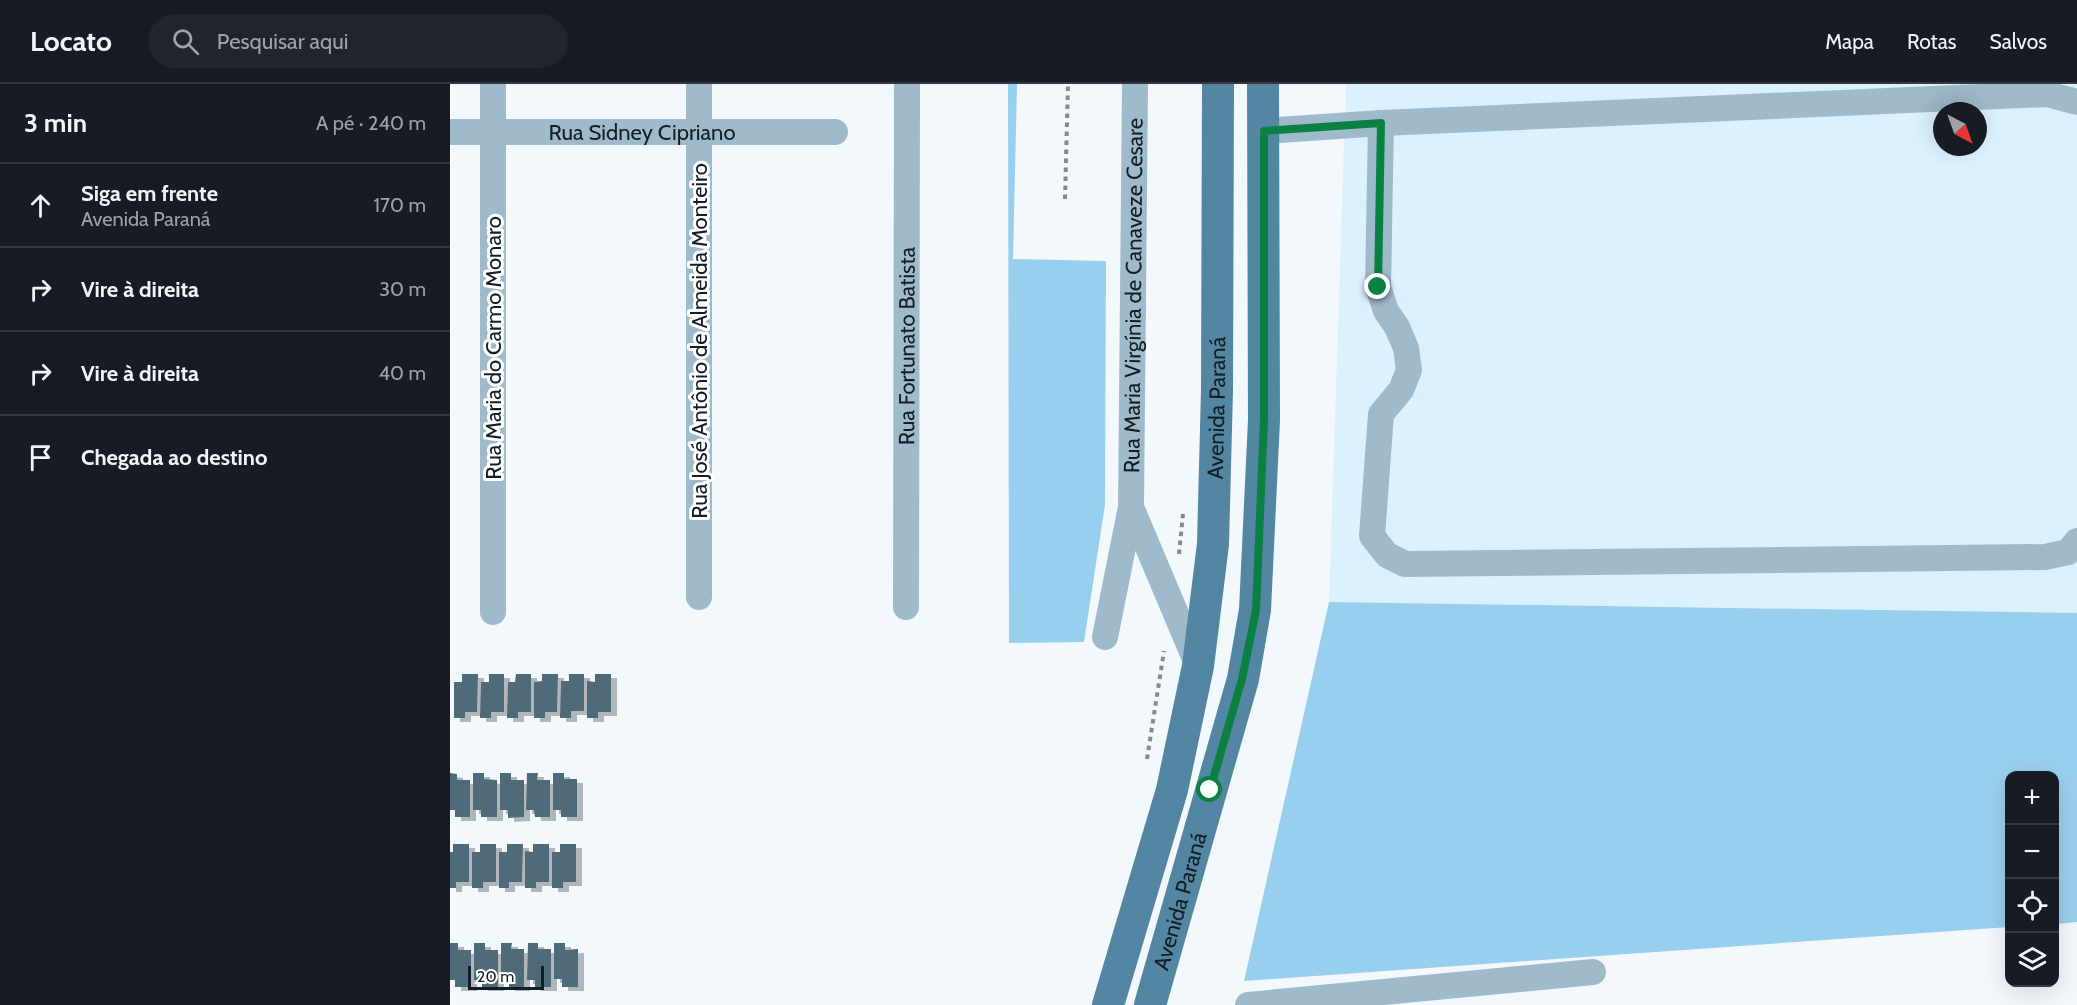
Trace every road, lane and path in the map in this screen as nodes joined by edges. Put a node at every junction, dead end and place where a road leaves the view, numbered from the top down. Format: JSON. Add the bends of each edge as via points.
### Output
{"nodes":[{"id":1,"x":493,"y":84,"type":"edge"},
{"id":2,"x":699,"y":84,"type":"edge"},
{"id":3,"x":907,"y":84,"type":"edge"},
{"id":4,"x":1068,"y":84,"type":"edge"},
{"id":5,"x":1135,"y":84,"type":"edge"},
{"id":6,"x":1218,"y":84,"type":"edge"},
{"id":7,"x":1263,"y":84,"type":"edge"},
{"id":8,"x":2077,"y":102,"type":"edge"},
{"id":9,"x":1381,"y":123,"type":"junction"},
{"id":10,"x":1264,"y":131,"type":"junction"},
{"id":11,"x":450,"y":132,"type":"edge"},
{"id":12,"x":493,"y":132,"type":"junction"},
{"id":13,"x":699,"y":132,"type":"junction"},
{"id":14,"x":835,"y":132,"type":"dead end"},
{"id":15,"x":1065,"y":199,"type":"dead end"},
{"id":16,"x":1131,"y":507,"type":"junction"},
{"id":17,"x":2077,"y":541,"type":"edge"},
{"id":18,"x":699,"y":597,"type":"dead end"},
{"id":19,"x":906,"y":607,"type":"dead end"},
{"id":20,"x":493,"y":612,"type":"dead end"},
{"id":21,"x":1105,"y":638,"type":"dead end"},
{"id":22,"x":1198,"y":666,"type":"junction"},
{"id":23,"x":1593,"y":972,"type":"dead end"},
{"id":24,"x":1108,"y":1005,"type":"edge"},
{"id":25,"x":1150,"y":1005,"type":"edge"},
{"id":26,"x":1248,"y":1005,"type":"edge"}],
"edges":[{"from":1,"to":12,"type":"street","name":"Rua Maria do Carmo Monaro"},
{"from":2,"to":13,"type":"street","name":"Rua José Antônio de Almeida Monteiro"},
{"from":3,"to":19,"type":"street","name":"Rua Fortunato Batista"},
{"from":4,"to":15,"type":"path"},
{"from":5,"to":16,"type":"street","name":"Rua Maria Virgínia de Canaveze Cesare"},
{"from":6,"to":22,"type":"main road","name":"Avenida Paraná","via":[[1213,544]]},
{"from":7,"to":10,"type":"main road","name":"Avenida Paraná"},
{"from":8,"to":9,"type":"street","via":[[2047,94]]},
{"from":9,"to":10,"type":"street"},
{"from":9,"to":17,"type":"street","via":[[1378,287],[1406,348],[1408,370],[1401,390],[1381,414],[1372,536],[1387,555],[1405,564],[2045,557],[2068,552]]},
{"from":10,"to":25,"type":"main road","name":"Avenida Paraná","via":[[1264,420],[1256,610],[1242,679]]},
{"from":11,"to":12,"type":"street","name":"Rua Sidney Cipriano"},
{"from":12,"to":13,"type":"street","name":"Rua Sidney Cipriano"},
{"from":12,"to":20,"type":"street","name":"Rua Maria do Carmo Monaro"},
{"from":13,"to":14,"type":"street","name":"Rua Sidney Cipriano"},
{"from":13,"to":18,"type":"street","name":"Rua José Antônio de Almeida Monteiro"},
{"from":16,"to":21,"type":"street","name":"Rua Maria Virgínia de Canaveze Cesare"},
{"from":16,"to":22,"type":"street","name":"Rua Maria Virgínia de Canaveze Cesare"},
{"from":22,"to":24,"type":"main road","name":"Avenida Paraná","via":[[1172,790]]},
{"from":23,"to":26,"type":"street"}]}
